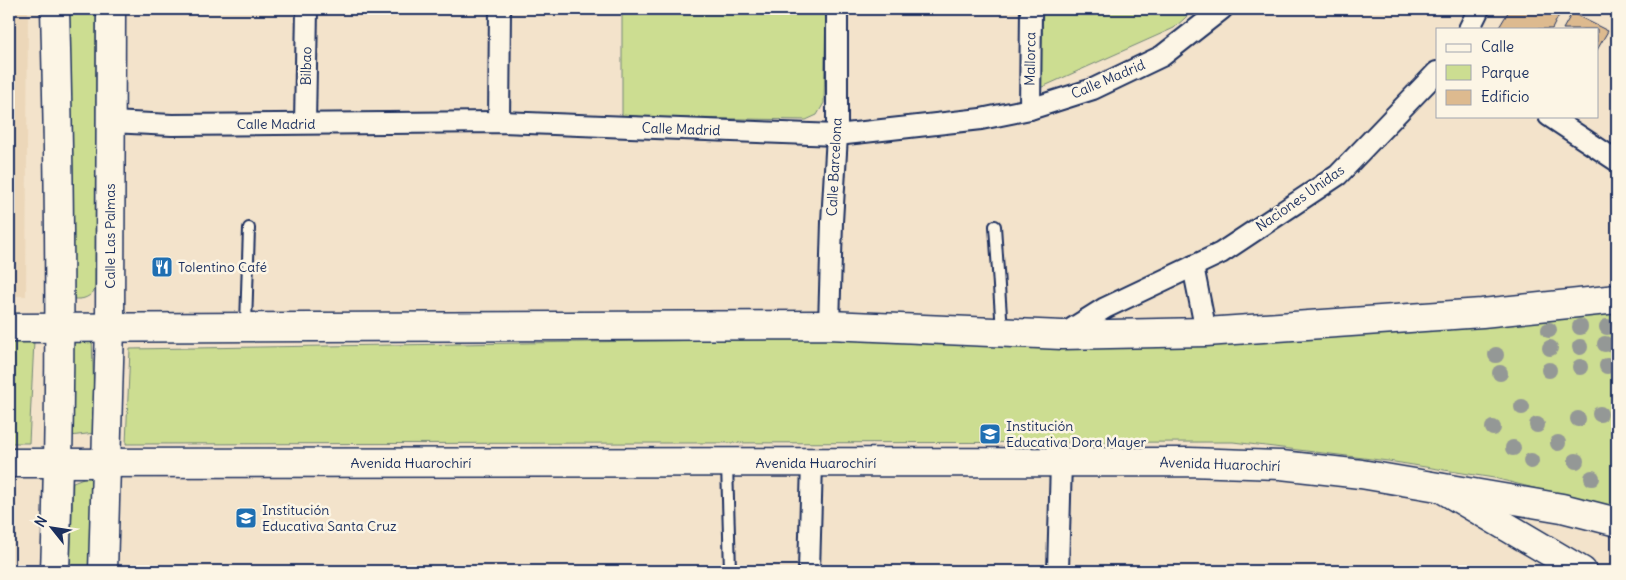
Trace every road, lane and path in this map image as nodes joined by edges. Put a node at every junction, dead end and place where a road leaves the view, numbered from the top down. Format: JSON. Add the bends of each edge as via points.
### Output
{"nodes":[{"id":1,"x":55,"y":9,"type":"edge"},
{"id":2,"x":111,"y":9,"type":"edge"},
{"id":3,"x":307,"y":9,"type":"edge"},
{"id":4,"x":500,"y":9,"type":"edge"},
{"id":5,"x":837,"y":9,"type":"edge"},
{"id":6,"x":1031,"y":9,"type":"edge"},
{"id":7,"x":1222,"y":9,"type":"edge"},
{"id":8,"x":1479,"y":9,"type":"edge"},
{"id":9,"x":1469,"y":28,"type":"edge"},
{"id":10,"x":1436,"y":73,"type":"edge"},
{"id":11,"x":1030,"y":109,"type":"junction"},
{"id":12,"x":1552,"y":118,"type":"edge"},
{"id":13,"x":111,"y":122,"type":"junction"},
{"id":14,"x":499,"y":122,"type":"junction"},
{"id":15,"x":305,"y":124,"type":"junction"},
{"id":16,"x":837,"y":135,"type":"junction"},
{"id":17,"x":1617,"y":161,"type":"edge"},
{"id":18,"x":995,"y":226,"type":"dead end"},
{"id":19,"x":249,"y":228,"type":"dead end"},
{"id":20,"x":1193,"y":266,"type":"junction"},
{"id":21,"x":1617,"y":300,"type":"edge"},
{"id":22,"x":829,"y":325,"type":"junction"},
{"id":23,"x":246,"y":326,"type":"junction"},
{"id":24,"x":60,"y":327,"type":"junction"},
{"id":25,"x":110,"y":327,"type":"junction"},
{"id":26,"x":9,"y":328,"type":"edge"},
{"id":27,"x":1002,"y":332,"type":"junction"},
{"id":28,"x":1206,"y":332,"type":"junction"},
{"id":29,"x":1062,"y":334,"type":"junction"},
{"id":30,"x":1061,"y":462,"type":"junction"},
{"id":31,"x":9,"y":463,"type":"edge"},
{"id":32,"x":727,"y":463,"type":"junction"},
{"id":33,"x":812,"y":463,"type":"junction"},
{"id":34,"x":59,"y":464,"type":"junction"},
{"id":35,"x":105,"y":464,"type":"junction"},
{"id":36,"x":1441,"y":488,"type":"junction"},
{"id":37,"x":1617,"y":522,"type":"edge"},
{"id":38,"x":55,"y":571,"type":"edge"},
{"id":39,"x":103,"y":571,"type":"edge"},
{"id":40,"x":730,"y":571,"type":"edge"},
{"id":41,"x":809,"y":571,"type":"edge"},
{"id":42,"x":1058,"y":571,"type":"edge"},
{"id":43,"x":1582,"y":571,"type":"edge"}],
"edges":[{"from":1,"to":24,"type":"main road"},
{"from":2,"to":13,"type":"main road","name":"Calle Las Palmas"},
{"from":3,"to":15,"type":"street","name":"Bilbao"},
{"from":4,"to":14,"type":"street"},
{"from":5,"to":16,"type":"street","name":"Calle Barcelona"},
{"from":6,"to":11,"type":"street","name":"Mallorca"},
{"from":7,"to":11,"type":"street","name":"Calle Madrid","via":[[1162,56],[1093,89]]},
{"from":8,"to":9,"type":"street"},
{"from":10,"to":20,"type":"street","name":"Naciones Unidas","via":[[1338,175],[1221,253]]},
{"from":11,"to":16,"type":"street","name":"Calle Madrid","via":[[981,120]]},
{"from":12,"to":17,"type":"street"},
{"from":13,"to":15,"type":"street","name":"Calle Madrid"},
{"from":13,"to":25,"type":"main road","name":"Calle Las Palmas"},
{"from":14,"to":15,"type":"street","name":"Calle Madrid"},
{"from":14,"to":16,"type":"street","name":"Calle Madrid"},
{"from":16,"to":22,"type":"street","name":"Calle Barcelona"},
{"from":18,"to":27,"type":"lane"},
{"from":19,"to":23,"type":"lane"},
{"from":20,"to":28,"type":"street"},
{"from":20,"to":29,"type":"street","name":"Naciones Unidas","via":[[1105,308]]},
{"from":21,"to":28,"type":"main road"},
{"from":22,"to":23,"type":"main road"},
{"from":22,"to":27,"type":"main road"},
{"from":23,"to":25,"type":"main road"},
{"from":24,"to":25,"type":"main road"},
{"from":24,"to":26,"type":"main road"},
{"from":24,"to":34,"type":"main road"},
{"from":25,"to":35,"type":"main road","name":"Calle Las Palmas"},
{"from":27,"to":29,"type":"main road"},
{"from":28,"to":29,"type":"main road"},
{"from":30,"to":33,"type":"main road","name":"Avenida Huarochirí"},
{"from":30,"to":36,"type":"main road","name":"Avenida Huarochirí","via":[[1281,465]]},
{"from":30,"to":42,"type":"street"},
{"from":31,"to":34,"type":"main road","name":"Avenida Huarochirí"},
{"from":32,"to":33,"type":"main road","name":"Avenida Huarochirí"},
{"from":32,"to":35,"type":"main road","name":"Avenida Huarochirí"},
{"from":32,"to":40,"type":"lane"},
{"from":33,"to":41,"type":"street"},
{"from":34,"to":35,"type":"main road","name":"Avenida Huarochirí"},
{"from":34,"to":38,"type":"main road"},
{"from":35,"to":39,"type":"main road","name":"Calle Las Palmas"},
{"from":36,"to":37,"type":"main road","name":"Avenida Huarochirí","via":[[1562,508]]},
{"from":36,"to":43,"type":"main road"}]}
